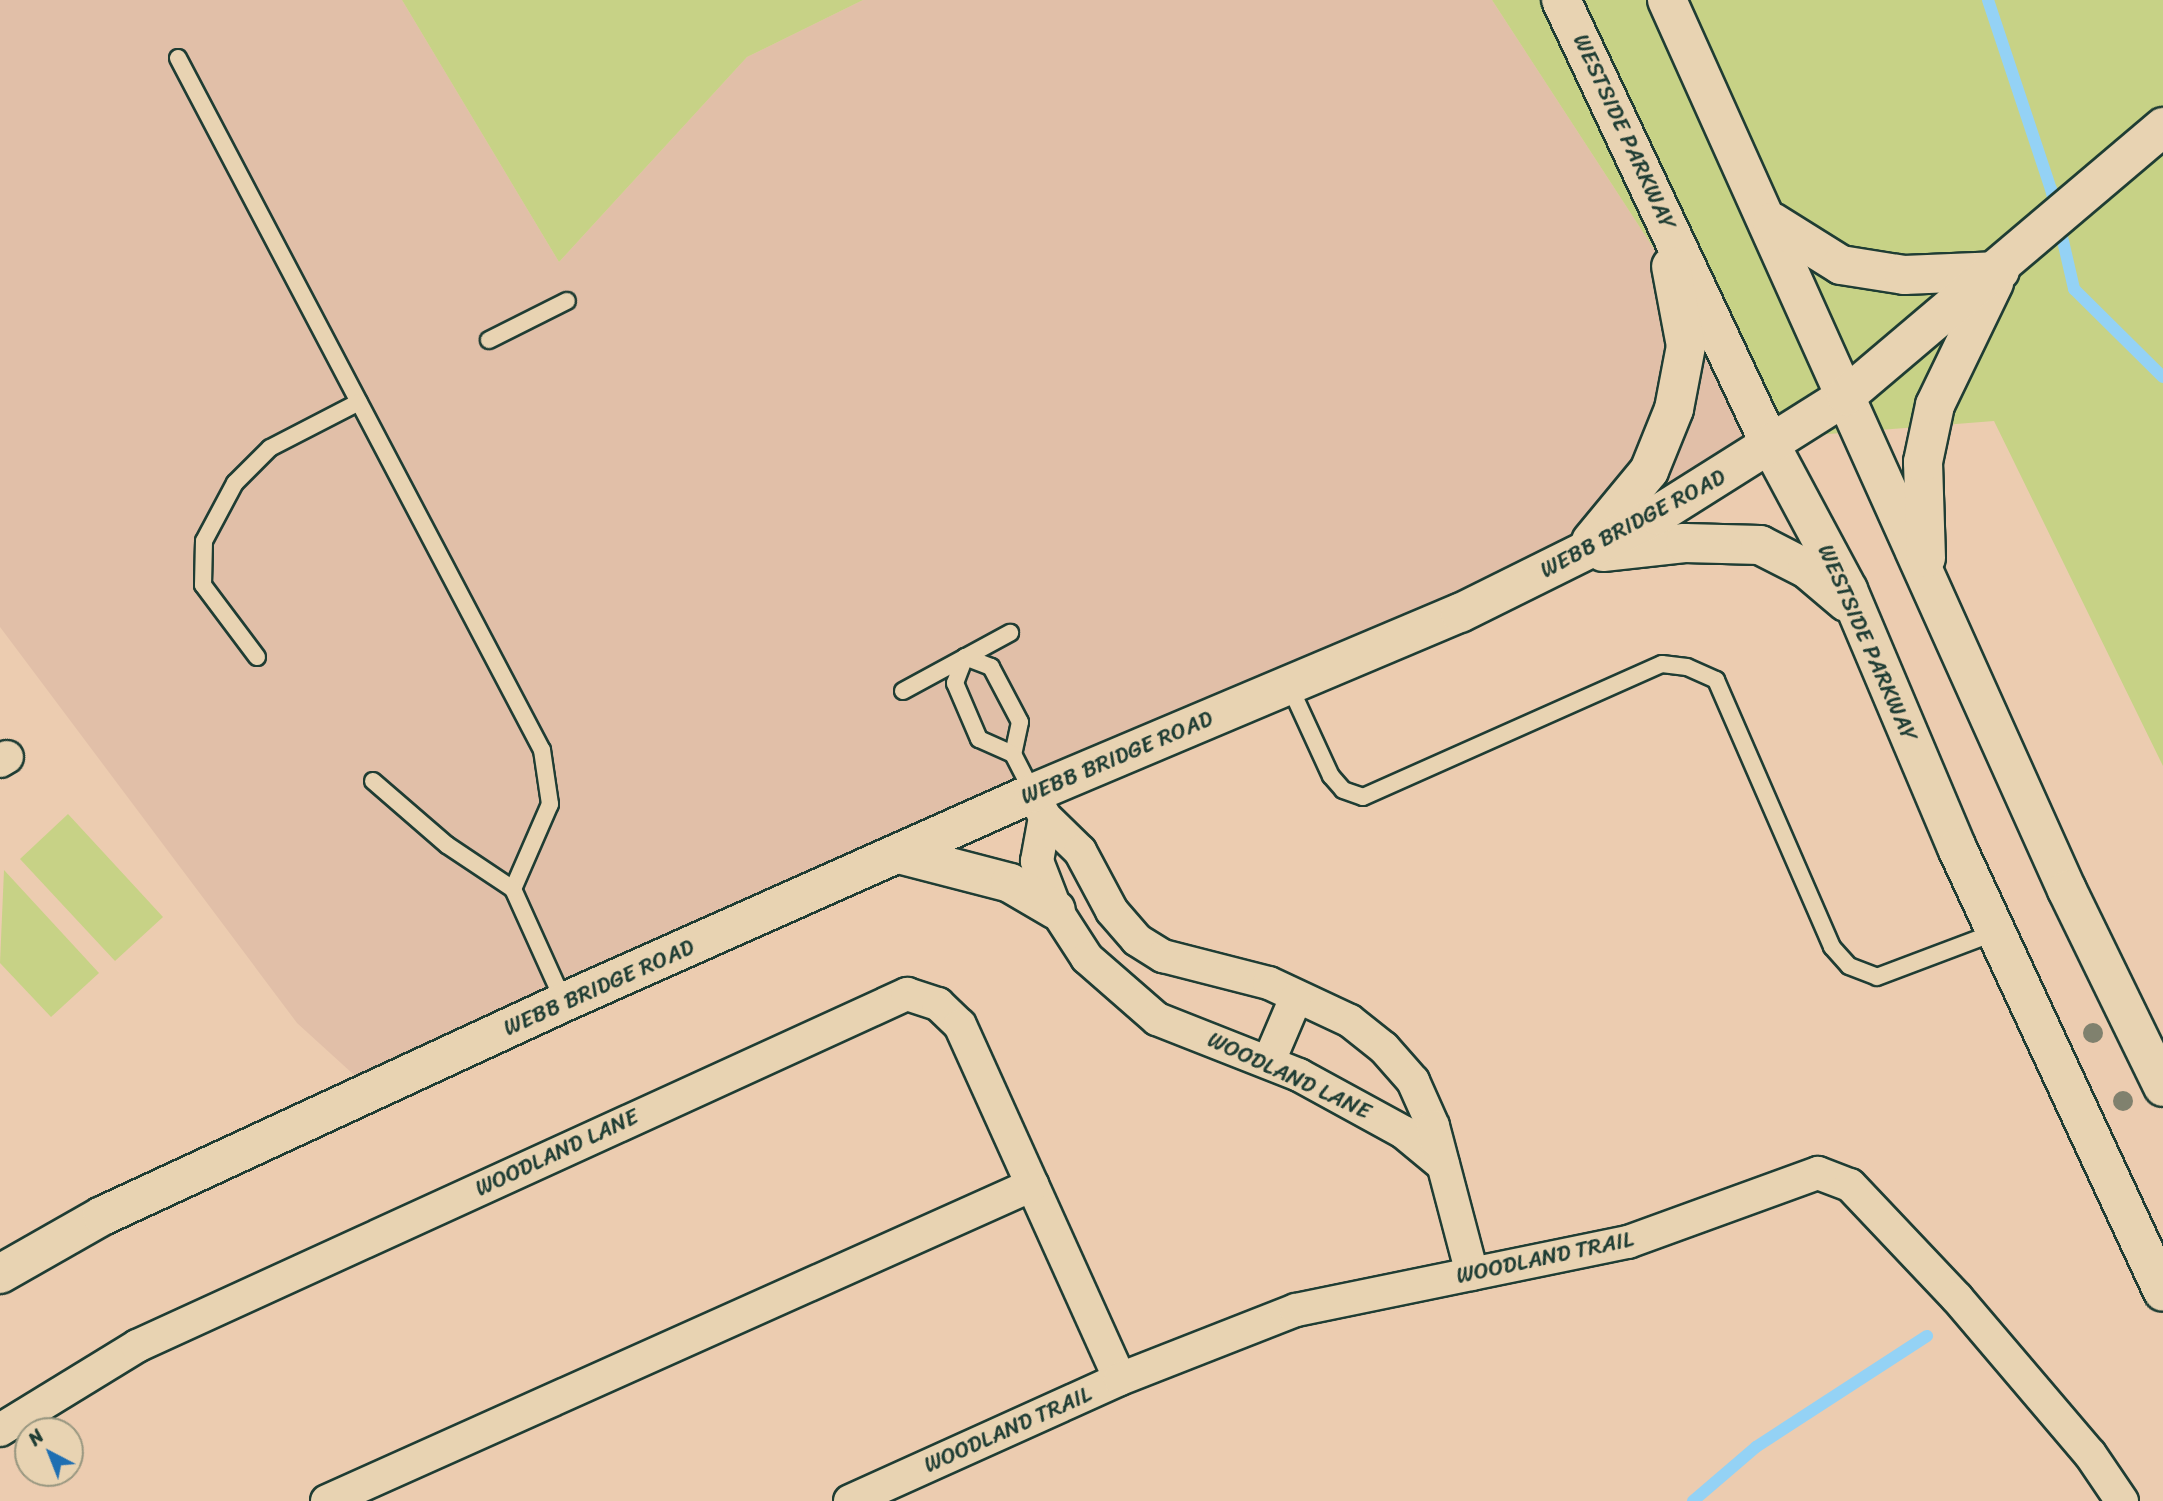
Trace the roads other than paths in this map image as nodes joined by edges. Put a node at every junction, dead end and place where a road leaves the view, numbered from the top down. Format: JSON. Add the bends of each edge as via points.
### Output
{"nodes":[{"id":1,"x":1561,"y":0,"type":"edge"},
{"id":2,"x":1667,"y":0,"type":"edge"},
{"id":3,"x":178,"y":58,"type":"dead end"},
{"id":4,"x":2163,"y":127,"type":"edge"},
{"id":5,"x":1660,"y":209,"type":"junction"},
{"id":6,"x":1772,"y":222,"type":"junction"},
{"id":7,"x":2000,"y":271,"type":"junction"},
{"id":8,"x":567,"y":301,"type":"dead end"},
{"id":9,"x":489,"y":340,"type":"dead end"},
{"id":10,"x":1846,"y":396,"type":"junction"},
{"id":11,"x":359,"y":402,"type":"junction"},
{"id":12,"x":1772,"y":448,"type":"junction"},
{"id":13,"x":1580,"y":555,"type":"junction"},
{"id":14,"x":1927,"y":578,"type":"junction"},
{"id":15,"x":1856,"y":610,"type":"junction"},
{"id":16,"x":1010,"y":633,"type":"dead end"},
{"id":17,"x":257,"y":657,"type":"dead end"},
{"id":18,"x":965,"y":657,"type":"junction"},
{"id":19,"x":1290,"y":687,"type":"junction"},
{"id":20,"x":903,"y":691,"type":"dead end"},
{"id":21,"x":1013,"y":754,"type":"junction"},
{"id":22,"x":373,"y":781,"type":"dead end"},
{"id":23,"x":1039,"y":805,"type":"junction"},
{"id":24,"x":899,"y":854,"type":"junction"},
{"id":25,"x":513,"y":889,"type":"junction"},
{"id":26,"x":1056,"y":910,"type":"junction"},
{"id":27,"x":1996,"y":932,"type":"junction"},
{"id":28,"x":1295,"y":1000,"type":"junction"},
{"id":29,"x":564,"y":1002,"type":"junction"},
{"id":30,"x":1269,"y":1061,"type":"junction"},
{"id":31,"x":2163,"y":1087,"type":"edge"},
{"id":32,"x":1443,"y":1165,"type":"junction"},
{"id":33,"x":1032,"y":1185,"type":"junction"},
{"id":34,"x":0,"y":1274,"type":"edge"},
{"id":35,"x":1472,"y":1275,"type":"junction"},
{"id":36,"x":2163,"y":1292,"type":"edge"},
{"id":37,"x":1119,"y":1379,"type":"junction"},
{"id":38,"x":0,"y":1430,"type":"edge"},
{"id":39,"x":327,"y":1501,"type":"edge"},
{"id":40,"x":850,"y":1501,"type":"edge"},
{"id":41,"x":2122,"y":1501,"type":"edge"}],
"edges":[{"from":1,"to":5,"type":"main road","name":"WESTSIDE PARKWAY"},
{"from":2,"to":6,"type":"main road"},
{"from":3,"to":11,"type":"lane"},
{"from":4,"to":7,"type":"main road","name":"WEBB BRIDGE ROAD"},
{"from":5,"to":12,"type":"main road","name":"WESTSIDE PARKWAY"},
{"from":5,"to":13,"type":"main road","via":[[1686,346],[1674,409],[1649,471]]},
{"from":6,"to":7,"type":"main road","via":[[1841,265],[1904,275]]},
{"from":6,"to":10,"type":"main road"},
{"from":7,"to":10,"type":"main road","name":"WEBB BRIDGE ROAD"},
{"from":7,"to":14,"type":"main road","via":[[1935,405],[1923,462]]},
{"from":8,"to":9,"type":"lane"},
{"from":10,"to":12,"type":"main road","name":"WEBB BRIDGE ROAD"},
{"from":10,"to":14,"type":"main road"},
{"from":11,"to":17,"type":"lane","via":[[270,448],[235,483],[204,541],[203,585]]},
{"from":11,"to":25,"type":"lane","via":[[542,750],[550,804]]},
{"from":12,"to":13,"type":"main road","name":"WEBB BRIDGE ROAD"},
{"from":12,"to":15,"type":"main road","name":"WESTSIDE PARKWAY"},
{"from":13,"to":15,"type":"main road","via":[[1685,543],[1760,545],[1807,569]]},
{"from":13,"to":19,"type":"main road","name":"WEBB BRIDGE ROAD"},
{"from":14,"to":31,"type":"main road"},
{"from":15,"to":27,"type":"main road","name":"WESTSIDE PARKWAY"},
{"from":16,"to":18,"type":"lane"},
{"from":18,"to":20,"type":"lane"},
{"from":18,"to":21,"type":"lane","via":[[990,667],[1020,722]]},
{"from":18,"to":21,"type":"lane","via":[[955,684],[979,739]]},
{"from":19,"to":23,"type":"main road","name":"WEBB BRIDGE ROAD"},
{"from":19,"to":27,"type":"lane","via":[[1331,776],[1343,790],[1363,797],[1662,664],[1687,667],[1716,680],[1832,947],[1849,966],[1877,977]]},
{"from":21,"to":23,"type":"lane"},
{"from":22,"to":25,"type":"lane","via":[[447,845]]},
{"from":23,"to":24,"type":"main road","name":"WEBB BRIDGE ROAD"},
{"from":23,"to":26,"type":"street","name":"WOODLAND LANE","via":[[1037,861]]},
{"from":23,"to":28,"type":"street","via":[[1080,851],[1112,911],[1137,940],[1163,956],[1269,983]]},
{"from":24,"to":26,"type":"main road","via":[[1010,883]]},
{"from":24,"to":29,"type":"main road","name":"WEBB BRIDGE ROAD"},
{"from":25,"to":29,"type":"lane"},
{"from":26,"to":30,"type":"street","name":"WOODLAND LANE","via":[[1087,958],[1157,1019]]},
{"from":27,"to":36,"type":"main road","name":"WESTSIDE PARKWAY"},
{"from":28,"to":30,"type":"street"},
{"from":28,"to":32,"type":"street","via":[[1350,1021],[1384,1048],[1413,1081]]},
{"from":29,"to":34,"type":"main road","name":"WEBB BRIDGE ROAD","via":[[102,1216]]},
{"from":30,"to":32,"type":"street","name":"WOODLAND LANE","via":[[1402,1132]]},
{"from":32,"to":35,"type":"street"},
{"from":33,"to":37,"type":"street","name":"WOODLAND LANE"},
{"from":33,"to":38,"type":"street","name":"WOODLAND LANE","via":[[960,1025],[938,1004],[907,994],[137,1346]]},
{"from":33,"to":39,"type":"street"},
{"from":35,"to":37,"type":"street","name":"WOODLAND TRAIL","via":[[1296,1310]]},
{"from":35,"to":41,"type":"street","name":"WOODLAND TRAIL","via":[[1628,1242],[1818,1173],[1834,1174],[1957,1297],[2090,1454]]},
{"from":37,"to":40,"type":"street","name":"WOODLAND TRAIL"}]}
